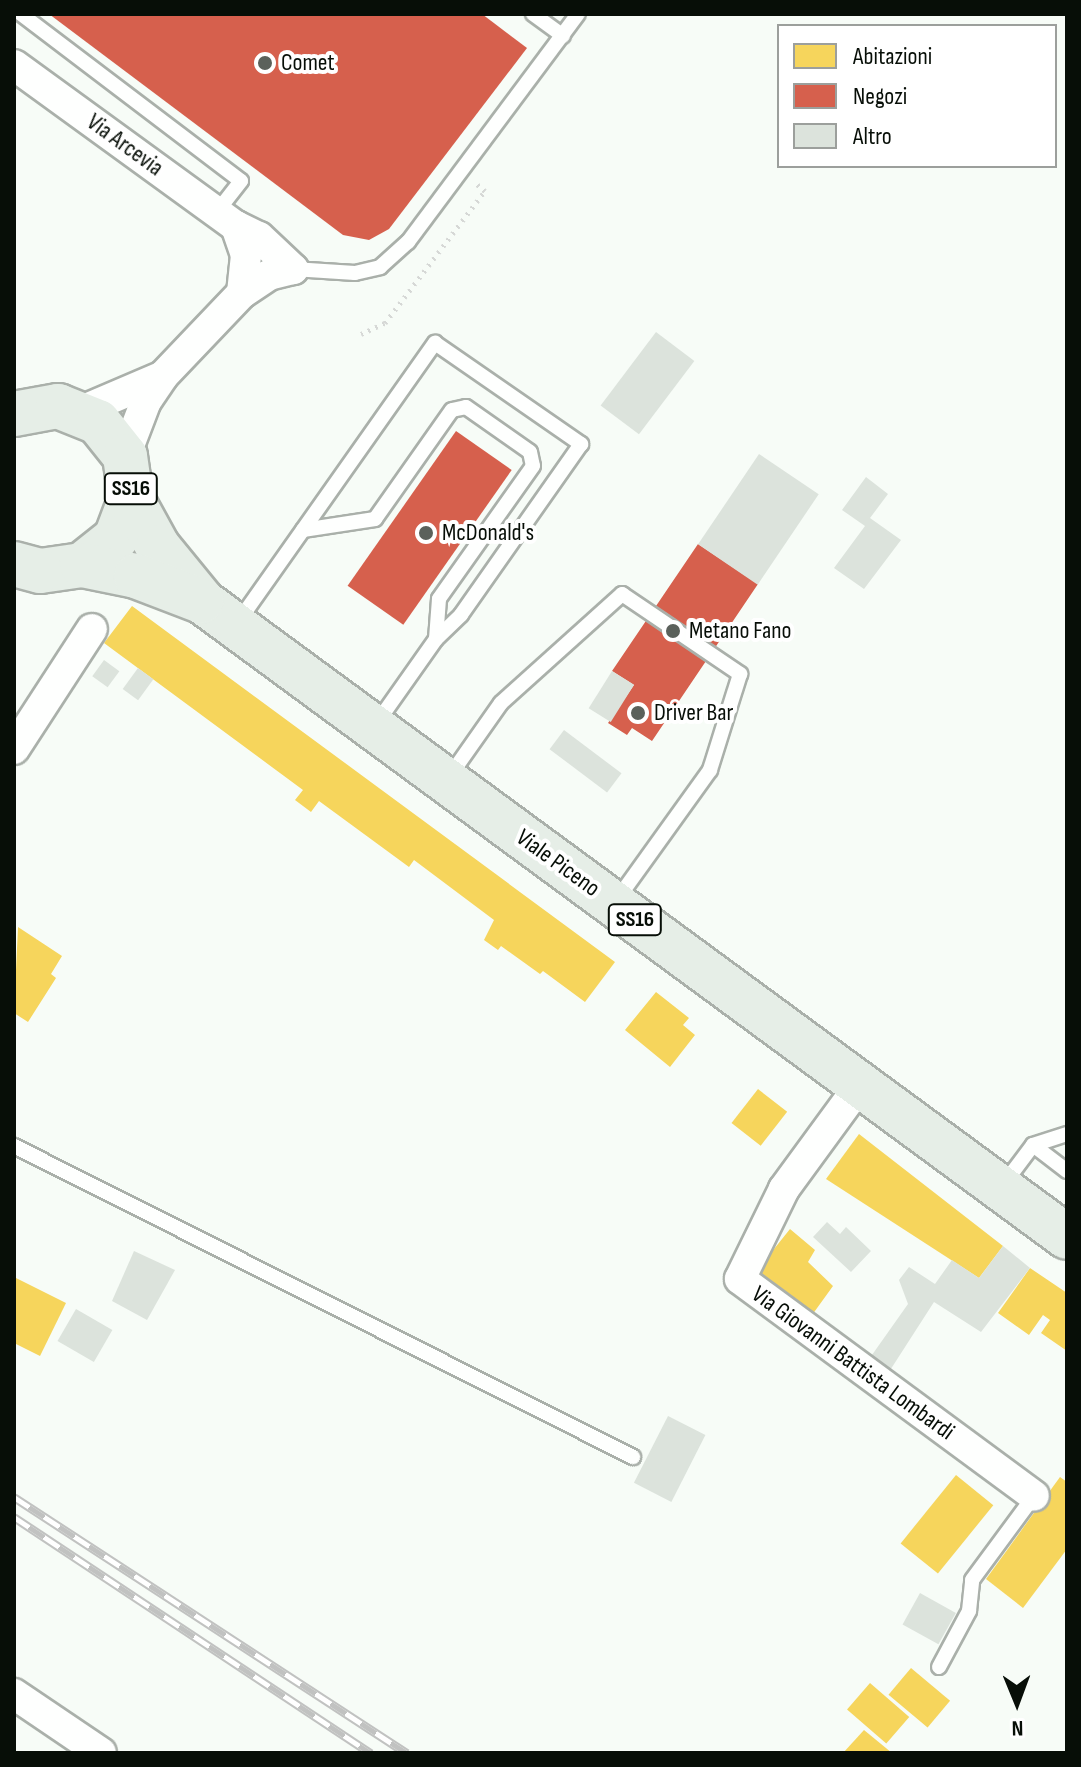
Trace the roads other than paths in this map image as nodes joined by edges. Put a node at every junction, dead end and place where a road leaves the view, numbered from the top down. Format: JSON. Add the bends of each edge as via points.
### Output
{"nodes":[{"id":1,"x":21,"y":14,"type":"edge"},
{"id":2,"x":533,"y":14,"type":"edge"},
{"id":3,"x":578,"y":14,"type":"edge"},
{"id":4,"x":563,"y":36,"type":"junction"},
{"id":5,"x":14,"y":65,"type":"edge"},
{"id":6,"x":227,"y":219,"type":"junction"},
{"id":7,"x":293,"y":269,"type":"junction"},
{"id":8,"x":242,"y":293,"type":"junction"},
{"id":9,"x":163,"y":376,"type":"junction"},
{"id":10,"x":79,"y":412,"type":"junction"},
{"id":11,"x":15,"y":413,"type":"edge"},
{"id":12,"x":125,"y":456,"type":"junction"},
{"id":13,"x":131,"y":498,"type":"junction"},
{"id":14,"x":303,"y":530,"type":"junction"},
{"id":15,"x":82,"y":565,"type":"junction"},
{"id":16,"x":23,"y":573,"type":"edge"},
{"id":17,"x":219,"y":614,"type":"junction"},
{"id":18,"x":92,"y":629,"type":"dead end"},
{"id":19,"x":436,"y":639,"type":"junction"},
{"id":20,"x":373,"y":727,"type":"junction"},
{"id":21,"x":14,"y":749,"type":"edge"},
{"id":22,"x":446,"y":781,"type":"junction"},
{"id":23,"x":613,"y":904,"type":"junction"},
{"id":24,"x":860,"y":1085,"type":"junction"},
{"id":25,"x":1067,"y":1134,"type":"edge"},
{"id":26,"x":1033,"y":1145,"type":"junction"},
{"id":27,"x":14,"y":1146,"type":"edge"},
{"id":28,"x":1067,"y":1171,"type":"edge"},
{"id":29,"x":1001,"y":1188,"type":"junction"},
{"id":30,"x":1067,"y":1237,"type":"edge"},
{"id":31,"x":633,"y":1457,"type":"dead end"},
{"id":32,"x":1034,"y":1496,"type":"joint"},
{"id":33,"x":939,"y":1667,"type":"dead end"},
{"id":34,"x":14,"y":1694,"type":"edge"},
{"id":35,"x":101,"y":1753,"type":"edge"}],
"edges":[{"from":1,"to":6,"type":"lane","via":[[241,181]]},
{"from":2,"to":4,"type":"lane"},
{"from":3,"to":4,"type":"lane"},
{"from":4,"to":7,"type":"lane","via":[[408,242],[380,267],[355,273]]},
{"from":5,"to":6,"type":"street","name":"Via Arcevia"},
{"from":6,"to":7,"type":"street","name":"Via Arcevia","via":[[279,251]]},
{"from":6,"to":8,"type":"street","via":[[246,255]]},
{"from":7,"to":8,"type":"street","via":[[269,275]]},
{"from":8,"to":9,"type":"street"},
{"from":9,"to":10,"type":"street"},
{"from":9,"to":12,"type":"street","via":[[146,401]]},
{"from":10,"to":11,"type":"main road","via":[[58,406]]},
{"from":10,"to":12,"type":"main road","number":"SS16","via":[[98,422]]},
{"from":12,"to":13,"type":"main road","name":"Viale Piceno","number":"SS16"},
{"from":13,"to":15,"type":"main road","name":"Viale Piceno","number":"SS16","via":[[116,538]]},
{"from":13,"to":17,"type":"main road","name":"Viale Piceno","number":"SS16","via":[[158,547]]},
{"from":14,"to":17,"type":"lane"},
{"from":14,"to":19,"type":"lane","via":[[375,519],[452,410],[466,407],[530,452],[533,466],[439,599]]},
{"from":14,"to":19,"type":"lane","via":[[435,343],[581,444],[461,615]]},
{"from":15,"to":16,"type":"main road","name":"Viale Piceno","number":"SS16"},
{"from":15,"to":17,"type":"main road","name":"Viale Piceno","number":"SS16","via":[[136,576]]},
{"from":17,"to":20,"type":"main road","name":"Viale Piceno","number":"SS16"},
{"from":18,"to":21,"type":"street"},
{"from":19,"to":20,"type":"lane"},
{"from":20,"to":22,"type":"main road","name":"Viale Piceno","number":"SS16"},
{"from":22,"to":23,"type":"main road","name":"Viale Piceno","number":"SS16"},
{"from":22,"to":23,"type":"lane","via":[[501,703],[622,594],[740,674],[710,770]]},
{"from":23,"to":24,"type":"main road","name":"Viale Piceno","number":"SS16"},
{"from":24,"to":29,"type":"main road","name":"Viale Piceno","number":"SS16"},
{"from":24,"to":32,"type":"street","name":"Via Giovanni Battista Lombardi","via":[[784,1189],[740,1279]]},
{"from":25,"to":26,"type":"lane"},
{"from":26,"to":28,"type":"lane"},
{"from":26,"to":29,"type":"lane"},
{"from":27,"to":31,"type":"lane"},
{"from":29,"to":30,"type":"main road","name":"Viale Piceno","number":"SS16"},
{"from":32,"to":33,"type":"lane","via":[[972,1580],[969,1611]]},
{"from":34,"to":35,"type":"street"}]}
